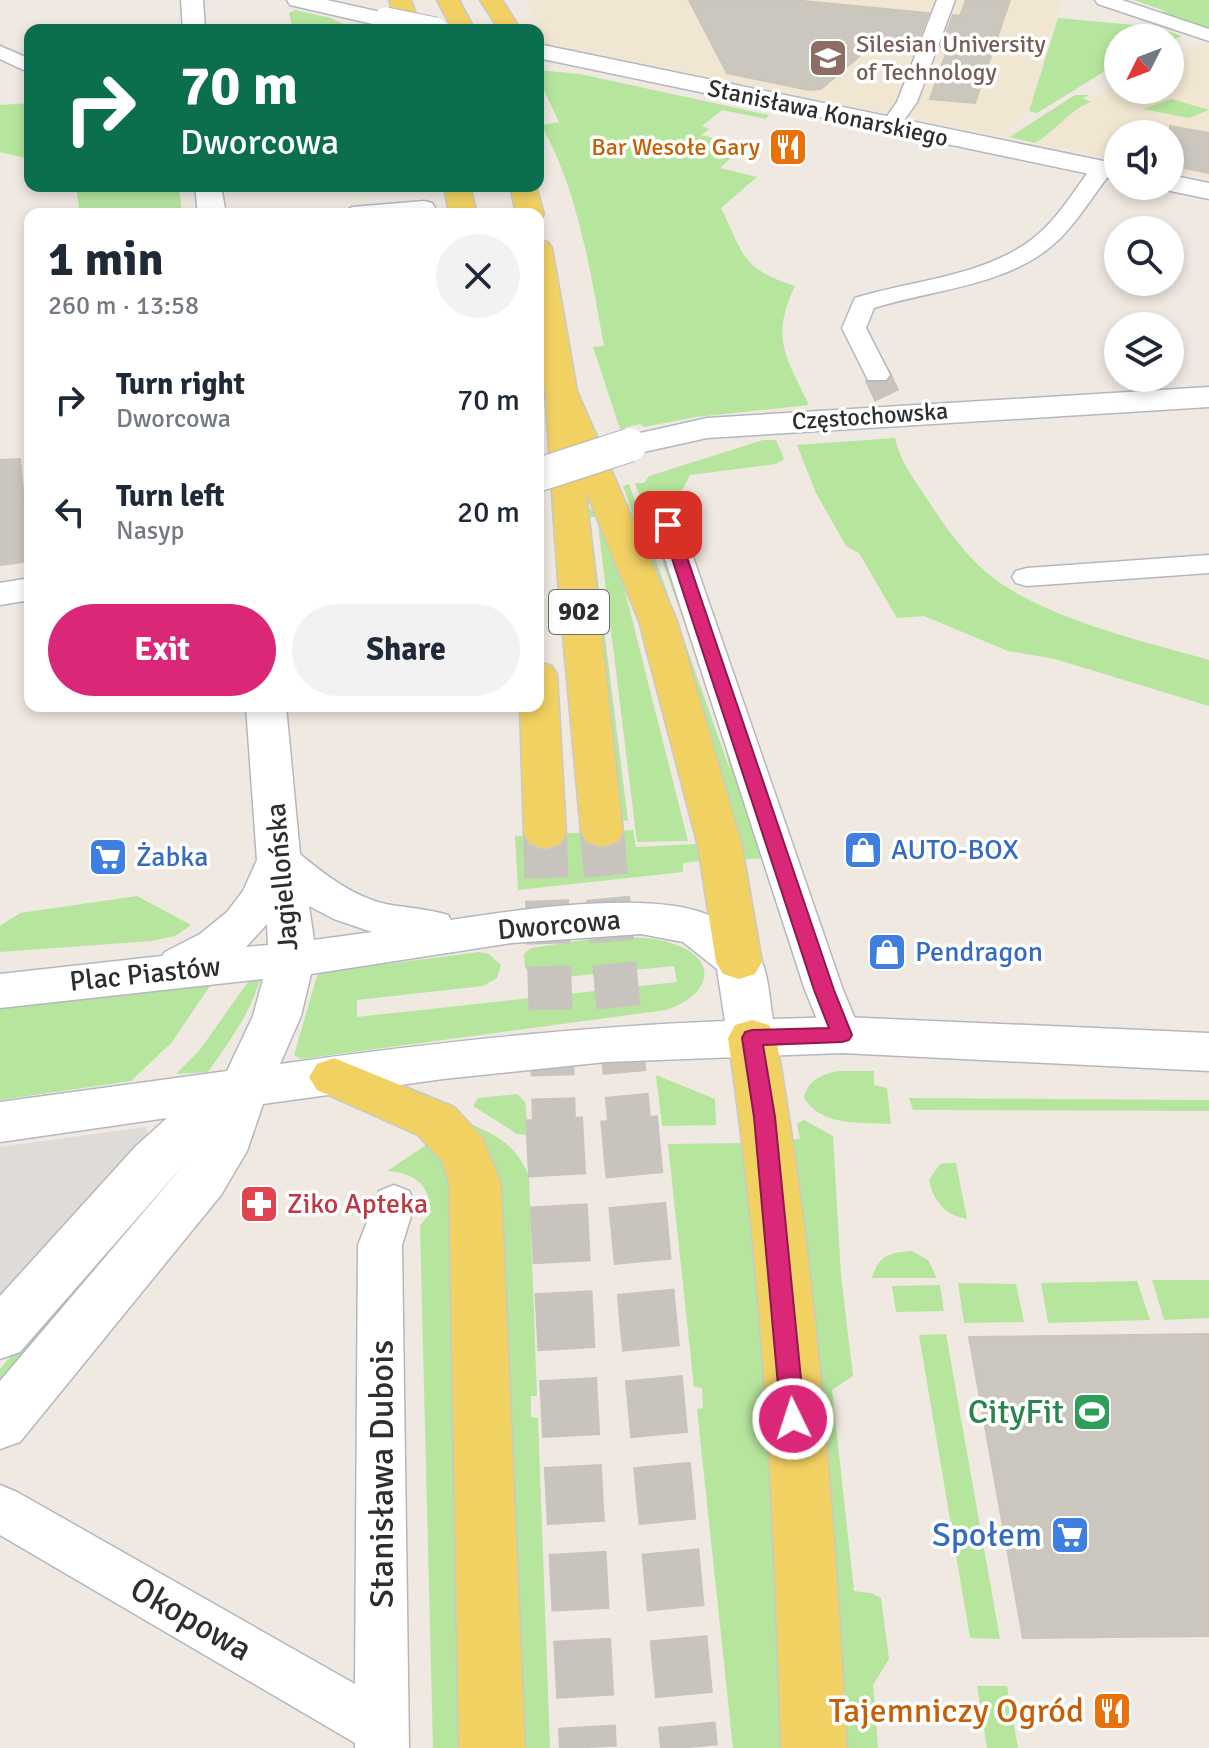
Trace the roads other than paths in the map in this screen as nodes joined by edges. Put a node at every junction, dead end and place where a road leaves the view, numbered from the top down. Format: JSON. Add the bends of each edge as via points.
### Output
{"nodes":[{"id":1,"x":216,"y":0,"type":"edge"},
{"id":2,"x":298,"y":0,"type":"edge"},
{"id":3,"x":400,"y":0,"type":"edge"},
{"id":4,"x":423,"y":0,"type":"edge"},
{"id":5,"x":448,"y":0,"type":"edge"},
{"id":6,"x":491,"y":0,"type":"edge"},
{"id":7,"x":946,"y":0,"type":"edge"},
{"id":8,"x":1104,"y":0,"type":"edge"},
{"id":9,"x":193,"y":13,"type":"edge"},
{"id":10,"x":406,"y":24,"type":"edge"},
{"id":11,"x":409,"y":24,"type":"edge"},
{"id":12,"x":433,"y":24,"type":"edge"},
{"id":13,"x":461,"y":24,"type":"edge"},
{"id":14,"x":501,"y":24,"type":"edge"},
{"id":15,"x":1209,"y":35,"type":"edge"},
{"id":16,"x":0,"y":52,"type":"edge"},
{"id":17,"x":544,"y":52,"type":"edge"},
{"id":18,"x":24,"y":64,"type":"edge"},
{"id":19,"x":911,"y":90,"type":"junction"},
{"id":20,"x":863,"y":120,"type":"junction"},
{"id":21,"x":890,"y":126,"type":"junction"},
{"id":22,"x":1104,"y":169,"type":"edge"},
{"id":23,"x":1104,"y":176,"type":"edge"},
{"id":24,"x":1184,"y":186,"type":"edge"},
{"id":25,"x":1209,"y":191,"type":"edge"},
{"id":26,"x":544,"y":285,"type":"edge"},
{"id":27,"x":561,"y":391,"type":"junction"},
{"id":28,"x":887,"y":395,"type":"junction"},
{"id":29,"x":1209,"y":397,"type":"edge"},
{"id":30,"x":544,"y":473,"type":"edge"},
{"id":31,"x":668,"y":525,"type":"dead end"},
{"id":32,"x":1209,"y":564,"type":"edge"},
{"id":33,"x":1027,"y":577,"type":"dead end"},
{"id":34,"x":24,"y":590,"type":"edge"},
{"id":35,"x":0,"y":594,"type":"edge"},
{"id":36,"x":267,"y":712,"type":"edge"},
{"id":37,"x":540,"y":712,"type":"edge"},
{"id":38,"x":602,"y":832,"type":"tunnel mouth"},
{"id":39,"x":545,"y":834,"type":"tunnel mouth"},
{"id":40,"x":279,"y":860,"type":"junction"},
{"id":41,"x":498,"y":929,"type":"junction"},
{"id":42,"x":291,"y":959,"type":"junction"},
{"id":43,"x":739,"y":962,"type":"junction"},
{"id":44,"x":165,"y":972,"type":"junction"},
{"id":45,"x":0,"y":979,"type":"edge"},
{"id":46,"x":49,"y":984,"type":"junction"},
{"id":47,"x":0,"y":991,"type":"edge"},
{"id":48,"x":842,"y":1035,"type":"junction"},
{"id":49,"x":752,"y":1038,"type":"junction"},
{"id":50,"x":1209,"y":1052,"type":"edge"},
{"id":51,"x":334,"y":1077,"type":"junction"},
{"id":52,"x":244,"y":1088,"type":"junction"},
{"id":53,"x":0,"y":1122,"type":"edge"},
{"id":54,"x":394,"y":1203,"type":"dead end"},
{"id":55,"x":0,"y":1335,"type":"edge"},
{"id":56,"x":0,"y":1423,"type":"edge"},
{"id":57,"x":0,"y":1508,"type":"edge"},
{"id":58,"x":383,"y":1738,"type":"edge"},
{"id":59,"x":492,"y":1748,"type":"edge"},
{"id":60,"x":814,"y":1748,"type":"edge"}],
"edges":[{"from":1,"to":9,"type":"main road"},
{"from":2,"to":10,"type":"main road","bridge":true},
{"from":3,"to":11,"type":"main road"},
{"from":4,"to":12,"type":"main road"},
{"from":5,"to":13,"type":"main road"},
{"from":6,"to":14,"type":"main road"},
{"from":7,"to":19,"type":"street"},
{"from":8,"to":15,"type":"street"},
{"from":16,"to":18,"type":"street"},
{"from":17,"to":20,"type":"main road","name":"Stanisława Konarskiego"},
{"from":19,"to":20,"type":"street"},
{"from":19,"to":21,"type":"street"},
{"from":20,"to":21,"type":"main road","name":"Stanisława Konarskiego"},
{"from":21,"to":22,"type":"main road","name":"Stanisława Konarskiego"},
{"from":23,"to":28,"type":"street","via":[[1040,244],[993,271],[864,303],[854,328]]},
{"from":24,"to":25,"type":"main road"},
{"from":26,"to":27,"type":"main road","number":"902"},
{"from":27,"to":38,"type":"main road","number":"902"},
{"from":27,"to":43,"type":"main road","via":[[658,621],[720,846]]},
{"from":28,"to":29,"type":"main road","name":"Częstochowska"},
{"from":28,"to":30,"type":"main road","name":"Częstochowska","bridge":true,"via":[[630,445]]},
{"from":31,"to":48,"type":"street"},
{"from":32,"to":33,"type":"street"},
{"from":34,"to":35,"type":"main road"},
{"from":36,"to":40,"type":"main road","name":"Jagiellońska"},
{"from":37,"to":39,"type":"main road","number":"902"},
{"from":40,"to":41,"type":"main road","via":[[321,895],[352,911],[394,924]]},
{"from":40,"to":42,"type":"main road","name":"Jagiellońska"},
{"from":40,"to":44,"type":"main road","via":[[266,894],[238,930]]},
{"from":41,"to":42,"type":"main road","name":"Dworcowa"},
{"from":41,"to":43,"type":"main road","name":"Dworcowa","via":[[658,919],[696,928]]},
{"from":42,"to":44,"type":"main road","name":"Plac Piastów"},
{"from":42,"to":52,"type":"main road","name":"Jagiellońska","via":[[277,1016]]},
{"from":43,"to":49,"type":"main road"},
{"from":44,"to":46,"type":"main road","name":"Plac Piastów"},
{"from":45,"to":46,"type":"main road"},
{"from":46,"to":47,"type":"main road","name":"Plac Piastów"},
{"from":48,"to":49,"type":"main road"},
{"from":48,"to":50,"type":"main road"},
{"from":49,"to":51,"type":"main road","via":[[591,1045]]},
{"from":49,"to":60,"type":"main road","via":[[789,1359]]},
{"from":51,"to":52,"type":"main road"},
{"from":51,"to":59,"type":"main road","via":[[436,1121],[464,1151],[475,1183]]},
{"from":52,"to":53,"type":"main road"},
{"from":52,"to":55,"type":"main road","via":[[163,1152]]},
{"from":52,"to":56,"type":"main road","name":"Jagiellońska","via":[[222,1151],[203,1180]]},
{"from":54,"to":58,"type":"street","name":"Stanisława Dubois","via":[[380,1245]]},
{"from":57,"to":58,"type":"street","name":"Okopowa"}]}
